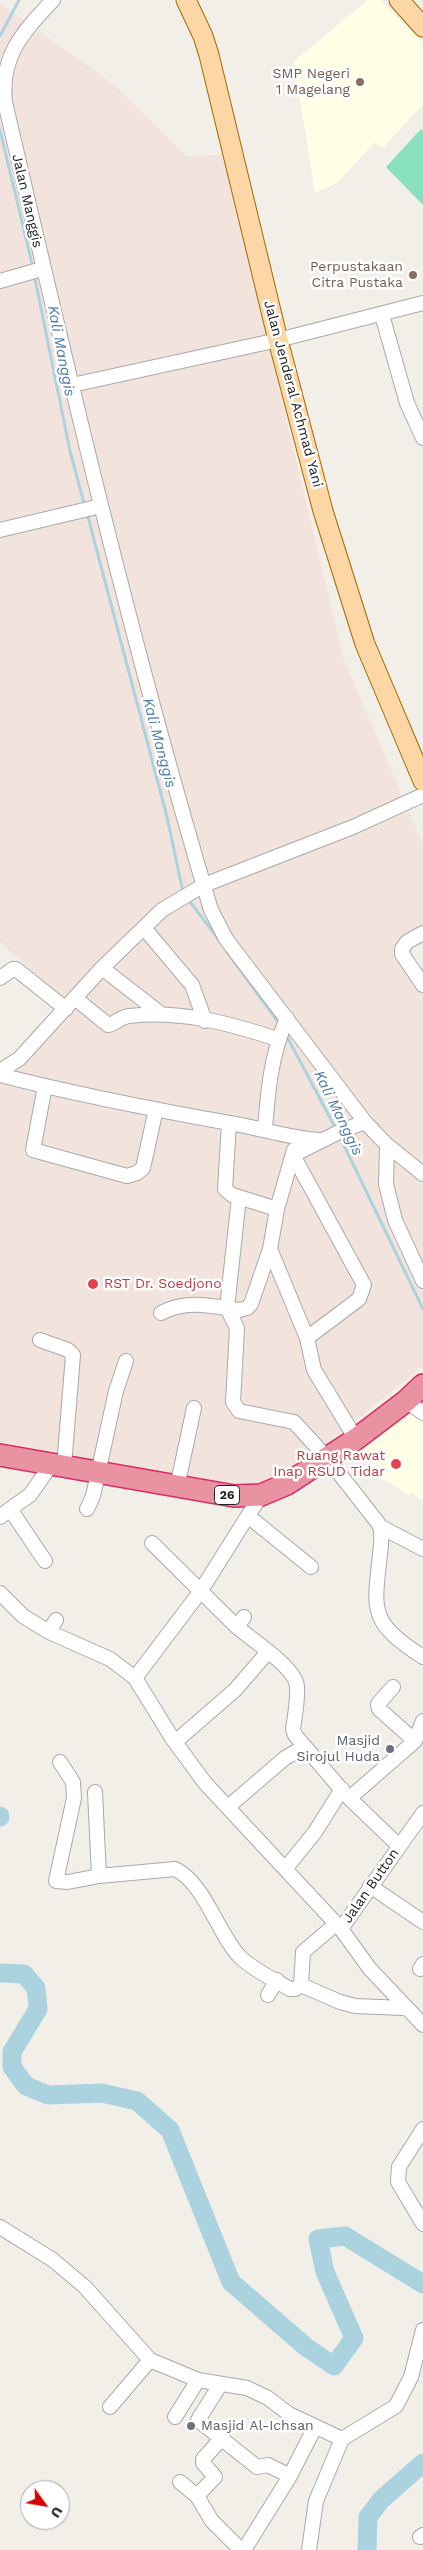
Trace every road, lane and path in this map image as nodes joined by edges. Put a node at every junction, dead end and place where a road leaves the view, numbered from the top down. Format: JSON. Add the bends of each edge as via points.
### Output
{"nodes":[{"id":1,"x":52,"y":0,"type":"edge"},
{"id":2,"x":186,"y":0,"type":"edge"},
{"id":3,"x":399,"y":0,"type":"edge"},
{"id":4,"x":423,"y":27,"type":"edge"},
{"id":5,"x":42,"y":269,"type":"junction"},
{"id":6,"x":0,"y":280,"type":"edge"},
{"id":7,"x":423,"y":303,"type":"edge"},
{"id":8,"x":382,"y":315,"type":"junction"},
{"id":9,"x":278,"y":340,"type":"junction"},
{"id":10,"x":72,"y":385,"type":"junction"},
{"id":11,"x":423,"y":438,"type":"edge"},
{"id":12,"x":100,"y":506,"type":"junction"},
{"id":13,"x":0,"y":530,"type":"edge"},
{"id":14,"x":423,"y":781,"type":"edge"},
{"id":15,"x":423,"y":795,"type":"edge"},
{"id":16,"x":204,"y":886,"type":"junction"},
{"id":17,"x":144,"y":928,"type":"junction"},
{"id":18,"x":423,"y":932,"type":"edge"},
{"id":19,"x":102,"y":968,"type":"junction"},
{"id":20,"x":0,"y":978,"type":"edge"},
{"id":21,"x":423,"y":985,"type":"edge"},
{"id":22,"x":75,"y":998,"type":"junction"},
{"id":23,"x":66,"y":1008,"type":"junction"},
{"id":24,"x":161,"y":1014,"type":"junction"},
{"id":25,"x":205,"y":1021,"type":"junction"},
{"id":26,"x":282,"y":1028,"type":"junction"},
{"id":27,"x":0,"y":1073,"type":"edge"},
{"id":28,"x":45,"y":1086,"type":"junction"},
{"id":29,"x":156,"y":1109,"type":"junction"},
{"id":30,"x":365,"y":1122,"type":"junction"},
{"id":31,"x":229,"y":1123,"type":"junction"},
{"id":32,"x":265,"y":1129,"type":"junction"},
{"id":33,"x":296,"y":1137,"type":"junction"},
{"id":34,"x":322,"y":1140,"type":"junction"},
{"id":35,"x":387,"y":1145,"type":"junction"},
{"id":36,"x":293,"y":1155,"type":"junction"},
{"id":37,"x":423,"y":1174,"type":"edge"},
{"id":38,"x":239,"y":1197,"type":"junction"},
{"id":39,"x":278,"y":1209,"type":"junction"},
{"id":40,"x":270,"y":1249,"type":"junction"},
{"id":41,"x":423,"y":1282,"type":"edge"},
{"id":42,"x":226,"y":1308,"type":"junction"},
{"id":43,"x":161,"y":1313,"type":"dead end"},
{"id":44,"x":307,"y":1338,"type":"junction"},
{"id":45,"x":40,"y":1340,"type":"dead end"},
{"id":46,"x":126,"y":1361,"type":"dead end"},
{"id":47,"x":423,"y":1385,"type":"edge"},
{"id":48,"x":415,"y":1407,"type":"edge"},
{"id":49,"x":194,"y":1408,"type":"dead end"},
{"id":50,"x":356,"y":1439,"type":"junction"},
{"id":51,"x":0,"y":1455,"type":"edge"},
{"id":52,"x":328,"y":1459,"type":"junction"},
{"id":53,"x":58,"y":1466,"type":"junction"},
{"id":54,"x":96,"y":1472,"type":"junction"},
{"id":55,"x":177,"y":1487,"type":"junction"},
{"id":56,"x":262,"y":1495,"type":"junction"},
{"id":57,"x":87,"y":1509,"type":"dead end"},
{"id":58,"x":5,"y":1513,"type":"edge"},
{"id":59,"x":248,"y":1516,"type":"junction"},
{"id":60,"x":381,"y":1527,"type":"junction"},
{"id":61,"x":152,"y":1543,"type":"dead end"},
{"id":62,"x":423,"y":1549,"type":"edge"},
{"id":63,"x":45,"y":1561,"type":"dead end"},
{"id":64,"x":311,"y":1567,"type":"dead end"},
{"id":65,"x":200,"y":1592,"type":"junction"},
{"id":66,"x":0,"y":1593,"type":"edge"},
{"id":67,"x":421,"y":1650,"type":"edge"},
{"id":68,"x":267,"y":1653,"type":"junction"},
{"id":69,"x":135,"y":1678,"type":"junction"},
{"id":70,"x":393,"y":1687,"type":"dead end"},
{"id":71,"x":423,"y":1721,"type":"edge"},
{"id":72,"x":415,"y":1741,"type":"junction"},
{"id":73,"x":175,"y":1742,"type":"junction"},
{"id":74,"x":304,"y":1747,"type":"junction"},
{"id":75,"x":60,"y":1762,"type":"dead end"},
{"id":76,"x":94,"y":1792,"type":"dead end"},
{"id":77,"x":344,"y":1792,"type":"junction"},
{"id":78,"x":228,"y":1807,"type":"junction"},
{"id":79,"x":423,"y":1813,"type":"edge"},
{"id":80,"x":399,"y":1846,"type":"junction"},
{"id":81,"x":286,"y":1868,"type":"junction"},
{"id":82,"x":100,"y":1876,"type":"junction"},
{"id":83,"x":370,"y":1886,"type":"junction"},
{"id":84,"x":423,"y":1922,"type":"edge"},
{"id":85,"x":338,"y":1927,"type":"junction"},
{"id":86,"x":277,"y":1980,"type":"junction"},
{"id":87,"x":301,"y":1985,"type":"junction"},
{"id":88,"x":268,"y":1994,"type":"dead end"},
{"id":89,"x":404,"y":2008,"type":"junction"},
{"id":90,"x":423,"y":2026,"type":"edge"},
{"id":91,"x":423,"y":2129,"type":"edge"},
{"id":92,"x":423,"y":2224,"type":"edge"},
{"id":93,"x":0,"y":2227,"type":"edge"},
{"id":94,"x":423,"y":2330,"type":"edge"},
{"id":95,"x":150,"y":2360,"type":"junction"},
{"id":96,"x":198,"y":2380,"type":"junction"},
{"id":97,"x":220,"y":2384,"type":"junction"},
{"id":98,"x":110,"y":2407,"type":"dead end"},
{"id":99,"x":175,"y":2417,"type":"dead end"},
{"id":100,"x":315,"y":2427,"type":"junction"},
{"id":101,"x":223,"y":2437,"type":"junction"},
{"id":102,"x":342,"y":2439,"type":"junction"},
{"id":103,"x":290,"y":2476,"type":"junction"},
{"id":104,"x":180,"y":2482,"type":"dead end"},
{"id":105,"x":197,"y":2496,"type":"junction"},
{"id":106,"x":242,"y":2550,"type":"edge"},
{"id":107,"x":309,"y":2550,"type":"edge"}],
"edges":[{"from":1,"to":5,"type":"street","name":"Jalan Manggis","via":[[12,49],[3,85]]},
{"from":2,"to":9,"type":"main road","name":"Jalan Jenderal Achmad Yani","via":[[203,36],[212,66]]},
{"from":3,"to":4,"type":"main road"},
{"from":5,"to":6,"type":"street"},
{"from":5,"to":10,"type":"street","name":"Jalan Manggis"},
{"from":7,"to":8,"type":"street"},
{"from":8,"to":9,"type":"street"},
{"from":8,"to":11,"type":"street","via":[[407,403]]},
{"from":9,"to":10,"type":"street"},
{"from":9,"to":14,"type":"main road","name":"Jalan Jenderal Achmad Yani","via":[[323,511],[364,644]]},
{"from":10,"to":12,"type":"street","name":"Jalan Manggis"},
{"from":12,"to":13,"type":"street"},
{"from":12,"to":16,"type":"street","name":"Jalan Manggis","via":[[134,644]]},
{"from":15,"to":16,"type":"street","via":[[353,827]]},
{"from":16,"to":17,"type":"street","via":[[162,910]]},
{"from":16,"to":26,"type":"street","name":"Jalan Manggis","via":[[226,939]]},
{"from":17,"to":19,"type":"street"},
{"from":17,"to":25,"type":"street","via":[[192,984]]},
{"from":18,"to":21,"type":"street","via":[[407,942],[402,954]]},
{"from":19,"to":22,"type":"street"},
{"from":19,"to":24,"type":"street"},
{"from":20,"to":23,"type":"street","via":[[16,969]]},
{"from":22,"to":23,"type":"street"},
{"from":22,"to":24,"type":"street","via":[[108,1025],[122,1017]]},
{"from":23,"to":27,"type":"street","via":[[19,1059]]},
{"from":24,"to":25,"type":"street","via":[[191,1016]]},
{"from":25,"to":26,"type":"street"},
{"from":26,"to":30,"type":"street","name":"Jalan Manggis"},
{"from":26,"to":32,"type":"street","via":[[270,1074]]},
{"from":27,"to":28,"type":"street"},
{"from":28,"to":29,"type":"street"},
{"from":28,"to":29,"type":"street","via":[[33,1150],[127,1176],[143,1168]]},
{"from":29,"to":31,"type":"street"},
{"from":30,"to":34,"type":"street"},
{"from":30,"to":35,"type":"street","name":"Jalan Manggis"},
{"from":31,"to":32,"type":"street"},
{"from":31,"to":38,"type":"street","via":[[224,1187]]},
{"from":32,"to":33,"type":"street"},
{"from":33,"to":34,"type":"street"},
{"from":33,"to":36,"type":"street"},
{"from":34,"to":36,"type":"street"},
{"from":35,"to":37,"type":"street","name":"Jalan Manggis"},
{"from":35,"to":41,"type":"street","via":[[386,1184],[396,1220]]},
{"from":36,"to":39,"type":"street"},
{"from":36,"to":44,"type":"street","via":[[364,1285],[359,1298]]},
{"from":38,"to":39,"type":"street"},
{"from":38,"to":42,"type":"street"},
{"from":39,"to":40,"type":"street"},
{"from":40,"to":42,"type":"street","via":[[251,1304],[239,1310]]},
{"from":40,"to":44,"type":"street"},
{"from":42,"to":43,"type":"street","via":[[184,1304]]},
{"from":42,"to":52,"type":"street","via":[[237,1328],[233,1402],[239,1410],[294,1422]]},
{"from":44,"to":50,"type":"street","via":[[314,1370]]},
{"from":45,"to":53,"type":"street","via":[[73,1355]]},
{"from":46,"to":54,"type":"street"},
{"from":47,"to":48,"type":"highway","number":"26"},
{"from":48,"to":50,"type":"highway","number":"26"},
{"from":49,"to":55,"type":"street"},
{"from":50,"to":52,"type":"highway","number":"26"},
{"from":51,"to":53,"type":"highway","number":"26"},
{"from":52,"to":56,"type":"highway","number":"26"},
{"from":52,"to":60,"type":"street"},
{"from":53,"to":54,"type":"highway","number":"26"},
{"from":53,"to":58,"type":"street"},
{"from":54,"to":55,"type":"highway","number":"26"},
{"from":54,"to":57,"type":"street","via":[[93,1496]]},
{"from":55,"to":56,"type":"highway","number":"26","via":[[234,1496]]},
{"from":56,"to":59,"type":"street"},
{"from":58,"to":63,"type":"street"},
{"from":59,"to":64,"type":"street"},
{"from":59,"to":65,"type":"street"},
{"from":60,"to":62,"type":"street"},
{"from":60,"to":67,"type":"street","via":[[378,1616],[390,1633]]},
{"from":61,"to":65,"type":"street"},
{"from":65,"to":68,"type":"street","via":[[241,1622]]},
{"from":65,"to":69,"type":"street"},
{"from":66,"to":69,"type":"street","via":[[23,1616],[52,1626],[110,1659]]},
{"from":68,"to":73,"type":"street","via":[[235,1690]]},
{"from":68,"to":74,"type":"street","via":[[288,1668],[295,1678],[294,1729]]},
{"from":69,"to":73,"type":"street"},
{"from":70,"to":72,"type":"street","via":[[378,1704],[378,1709]]},
{"from":71,"to":72,"type":"street"},
{"from":72,"to":77,"type":"street","via":[[353,1796]]},
{"from":73,"to":78,"type":"street","via":[[205,1784]]},
{"from":74,"to":77,"type":"street"},
{"from":74,"to":78,"type":"street","via":[[285,1758]]},
{"from":75,"to":82,"type":"street","via":[[73,1782],[74,1798],[56,1881]]},
{"from":76,"to":82,"type":"street"},
{"from":77,"to":80,"type":"street"},
{"from":77,"to":81,"type":"street"},
{"from":78,"to":81,"type":"street"},
{"from":79,"to":80,"type":"street","name":"Jalan Button"},
{"from":80,"to":83,"type":"street","name":"Jalan Button"},
{"from":81,"to":85,"type":"street"},
{"from":82,"to":86,"type":"street","via":[[175,1869],[184,1873],[242,1958]]},
{"from":83,"to":84,"type":"street"},
{"from":83,"to":85,"type":"street","name":"Jalan Button"},
{"from":85,"to":87,"type":"street","via":[[303,1952]]},
{"from":85,"to":89,"type":"street","name":"Jalan Button"},
{"from":86,"to":87,"type":"street","via":[[290,1988]]},
{"from":86,"to":88,"type":"street"},
{"from":87,"to":89,"type":"street","via":[[355,2006]]},
{"from":89,"to":90,"type":"street","name":"Jalan Button"},
{"from":91,"to":92,"type":"street","via":[[399,2167],[398,2174],[398,2182]]},
{"from":93,"to":95,"type":"street","via":[[53,2260],[85,2287]]},
{"from":94,"to":102,"type":"street","via":[[410,2377],[396,2406]]},
{"from":95,"to":96,"type":"street"},
{"from":95,"to":98,"type":"street"},
{"from":96,"to":97,"type":"street"},
{"from":96,"to":99,"type":"street"},
{"from":97,"to":100,"type":"street","via":[[247,2388]]},
{"from":97,"to":101,"type":"street","via":[[198,2420]]},
{"from":100,"to":102,"type":"street"},
{"from":100,"to":103,"type":"street"},
{"from":101,"to":103,"type":"street","via":[[257,2467],[268,2464]]},
{"from":101,"to":105,"type":"street","via":[[203,2459],[215,2477]]},
{"from":102,"to":107,"type":"street","via":[[316,2501]]},
{"from":103,"to":106,"type":"street"},
{"from":104,"to":105,"type":"street"},
{"from":105,"to":106,"type":"street","via":[[212,2521]]}]}
